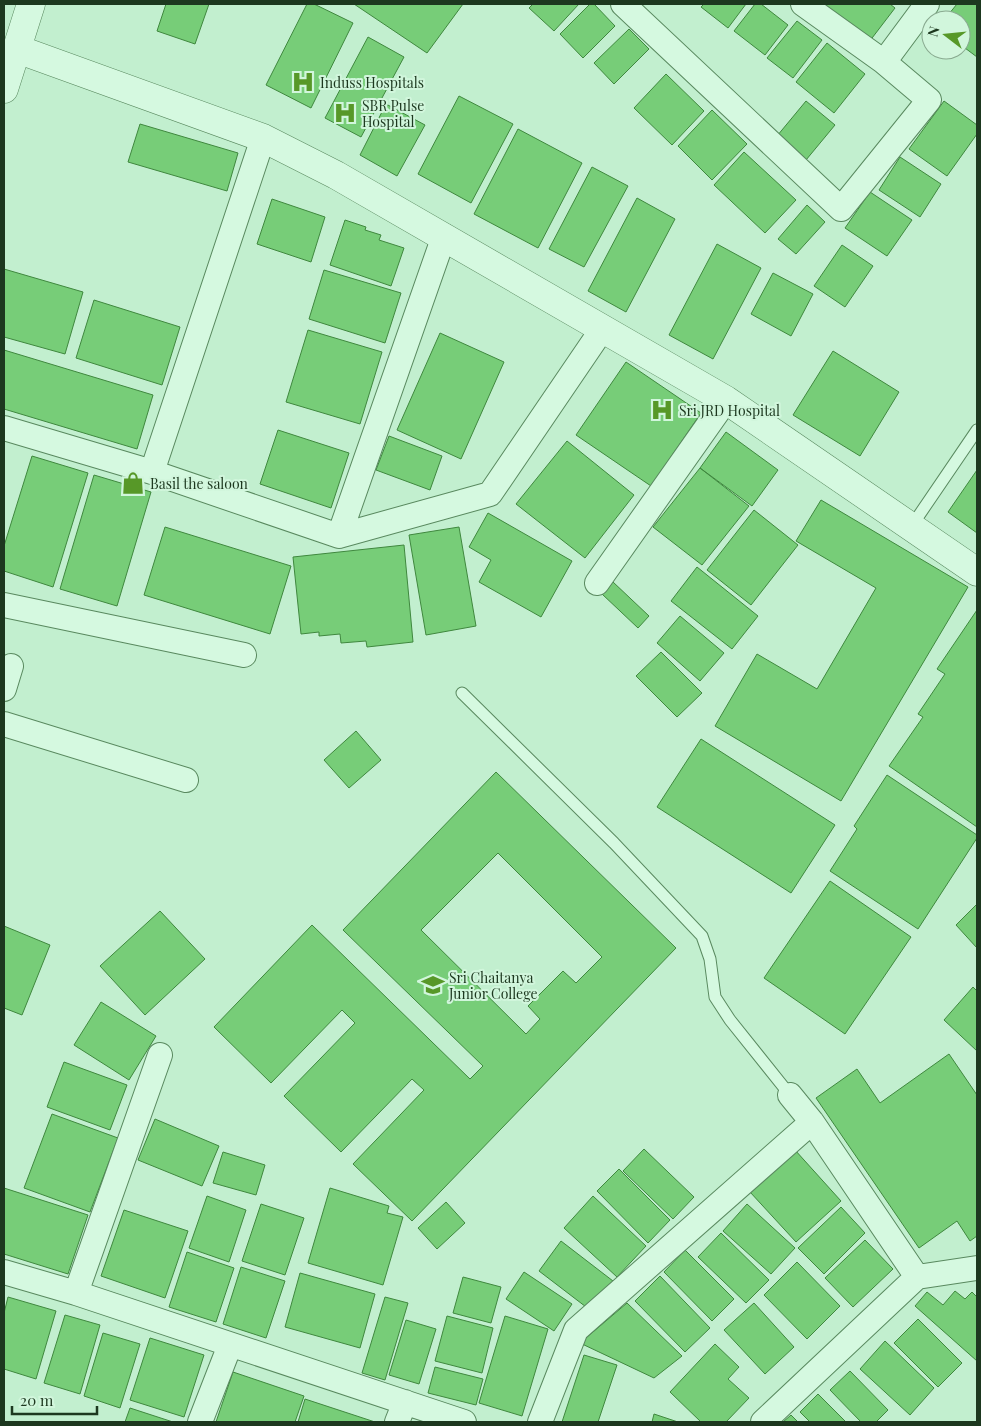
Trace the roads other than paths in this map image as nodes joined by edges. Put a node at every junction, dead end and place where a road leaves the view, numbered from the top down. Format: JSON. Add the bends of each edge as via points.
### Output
{"nodes":[{"id":1,"x":31,"y":4,"type":"edge"},
{"id":2,"x":623,"y":4,"type":"edge"},
{"id":3,"x":803,"y":4,"type":"edge"},
{"id":4,"x":927,"y":4,"type":"edge"},
{"id":5,"x":17,"y":49,"type":"junction"},
{"id":6,"x":884,"y":62,"type":"junction"},
{"id":7,"x":4,"y":89,"type":"edge"},
{"id":8,"x":263,"y":138,"type":"junction"},
{"id":9,"x":444,"y":236,"type":"junction"},
{"id":10,"x":603,"y":328,"type":"junction"},
{"id":11,"x":726,"y":400,"type":"junction"},
{"id":12,"x":4,"y":428,"type":"edge"},
{"id":13,"x":977,"y":430,"type":"edge"},
{"id":14,"x":152,"y":472,"type":"junction"},
{"id":15,"x":911,"y":527,"type":"junction"},
{"id":16,"x":339,"y":536,"type":"junction"},
{"id":17,"x":977,"y":572,"type":"edge"},
{"id":18,"x":597,"y":583,"type":"dead end"},
{"id":19,"x":4,"y":605,"type":"edge"},
{"id":20,"x":244,"y":655,"type":"dead end"},
{"id":21,"x":11,"y":666,"type":"dead end"},
{"id":22,"x":4,"y":689,"type":"edge"},
{"id":23,"x":462,"y":693,"type":"dead end"},
{"id":24,"x":4,"y":724,"type":"edge"},
{"id":25,"x":186,"y":780,"type":"dead end"},
{"id":26,"x":160,"y":1055,"type":"dead end"},
{"id":27,"x":790,"y":1095,"type":"joint"},
{"id":28,"x":812,"y":1122,"type":"junction"},
{"id":29,"x":977,"y":1268,"type":"edge"},
{"id":30,"x":4,"y":1272,"type":"edge"},
{"id":31,"x":917,"y":1277,"type":"junction"},
{"id":32,"x":76,"y":1293,"type":"junction"},
{"id":33,"x":230,"y":1345,"type":"junction"},
{"id":34,"x":401,"y":1412,"type":"edge"},
{"id":35,"x":200,"y":1422,"type":"edge"},
{"id":36,"x":464,"y":1422,"type":"edge"},
{"id":37,"x":540,"y":1422,"type":"edge"},
{"id":38,"x":763,"y":1422,"type":"edge"}],
"edges":[{"from":1,"to":5,"type":"street"},
{"from":2,"to":6,"type":"street","via":[[841,209],[929,100]]},
{"from":3,"to":6,"type":"street"},
{"from":4,"to":6,"type":"street"},
{"from":5,"to":7,"type":"street"},
{"from":5,"to":8,"type":"street"},
{"from":8,"to":9,"type":"street"},
{"from":8,"to":14,"type":"street"},
{"from":9,"to":10,"type":"street"},
{"from":9,"to":16,"type":"street"},
{"from":10,"to":11,"type":"street"},
{"from":10,"to":16,"type":"street","via":[[490,494]]},
{"from":11,"to":15,"type":"street"},
{"from":11,"to":18,"type":"street"},
{"from":12,"to":14,"type":"street"},
{"from":13,"to":15,"type":"lane"},
{"from":14,"to":16,"type":"street"},
{"from":15,"to":17,"type":"street"},
{"from":19,"to":20,"type":"street"},
{"from":21,"to":22,"type":"street"},
{"from":23,"to":27,"type":"lane","via":[[614,843],[702,936],[710,959],[715,997]]},
{"from":24,"to":25,"type":"street"},
{"from":26,"to":32,"type":"street"},
{"from":27,"to":28,"type":"street"},
{"from":28,"to":31,"type":"street"},
{"from":28,"to":37,"type":"street","via":[[576,1330]]},
{"from":29,"to":31,"type":"street"},
{"from":30,"to":32,"type":"street"},
{"from":31,"to":38,"type":"street"},
{"from":32,"to":33,"type":"street"},
{"from":33,"to":34,"type":"street"},
{"from":33,"to":35,"type":"street"},
{"from":34,"to":36,"type":"street"}]}
